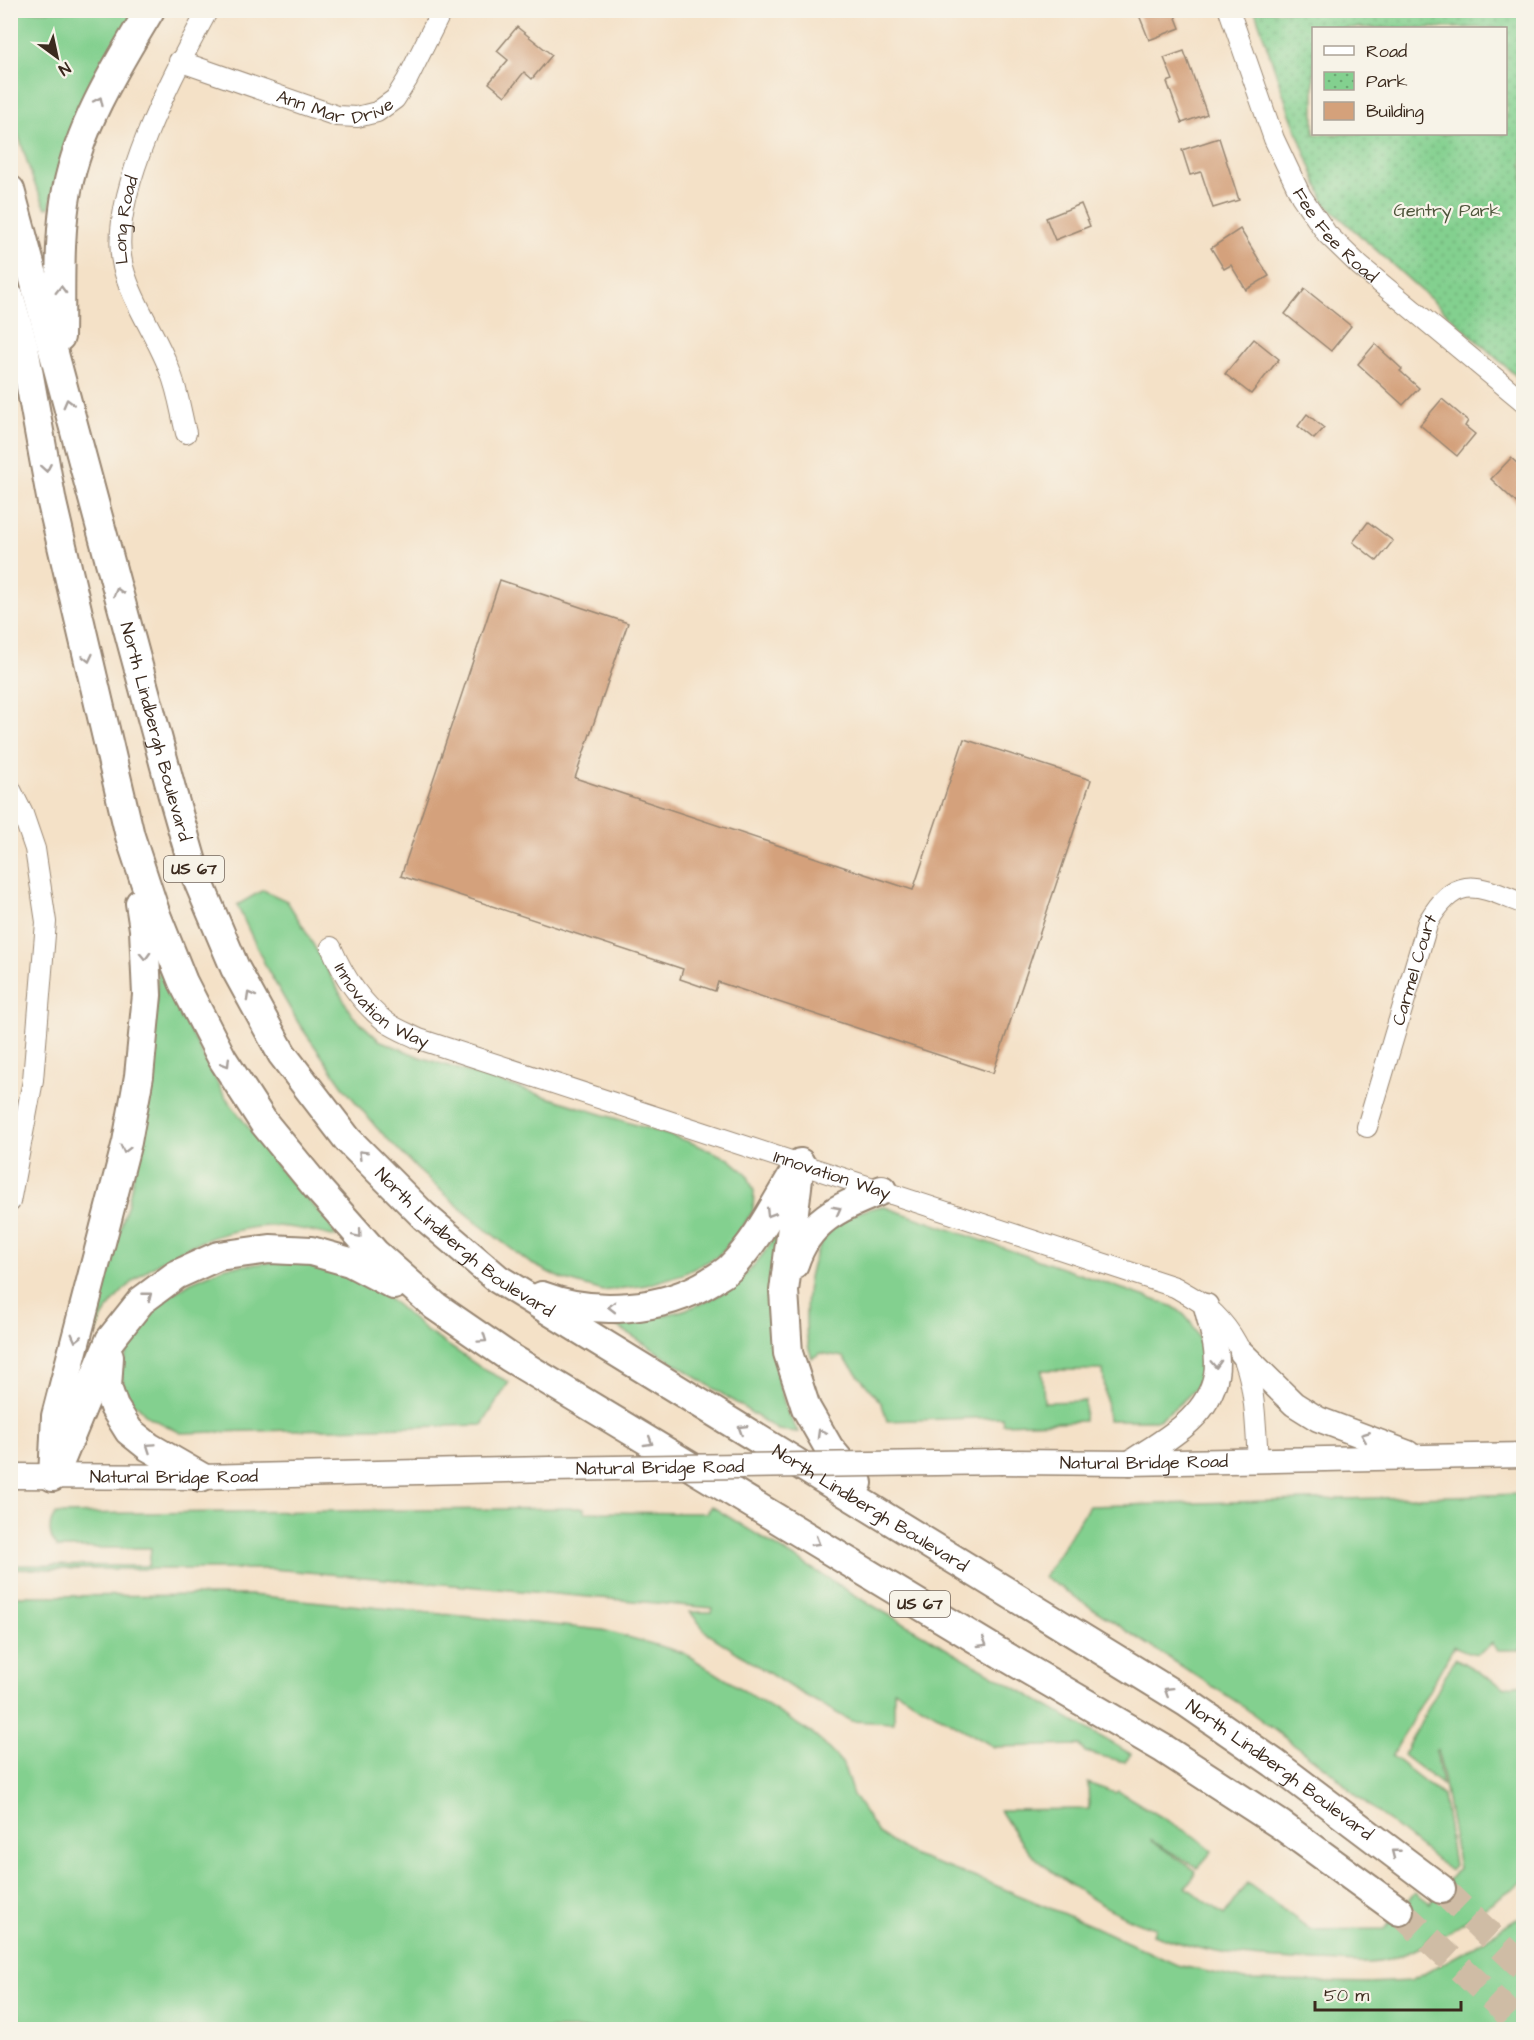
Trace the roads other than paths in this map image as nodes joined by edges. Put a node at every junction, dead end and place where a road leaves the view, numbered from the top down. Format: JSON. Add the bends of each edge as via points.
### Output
{"nodes":[{"id":1,"x":150,"y":10,"type":"edge"},
{"id":2,"x":208,"y":10,"type":"edge"},
{"id":3,"x":442,"y":10,"type":"edge"},
{"id":4,"x":1229,"y":10,"type":"edge"},
{"id":5,"x":179,"y":61,"type":"junction"},
{"id":6,"x":10,"y":190,"type":"edge"},
{"id":7,"x":10,"y":298,"type":"edge"},
{"id":8,"x":17,"y":336,"type":"edge"},
{"id":9,"x":59,"y":369,"type":"junction"},
{"id":10,"x":1524,"y":402,"type":"edge"},
{"id":11,"x":186,"y":434,"type":"dead end"},
{"id":12,"x":10,"y":788,"type":"edge"},
{"id":13,"x":130,"y":836,"type":"junction"},
{"id":14,"x":1524,"y":904,"type":"edge"},
{"id":15,"x":331,"y":947,"type":"dead end"},
{"id":16,"x":1367,"y":1127,"type":"dead end"},
{"id":17,"x":800,"y":1163,"type":"junction"},
{"id":18,"x":882,"y":1190,"type":"junction"},
{"id":19,"x":10,"y":1202,"type":"edge"},
{"id":20,"x":498,"y":1279,"type":"junction"},
{"id":21,"x":784,"y":1291,"type":"junction"},
{"id":22,"x":435,"y":1306,"type":"junction"},
{"id":23,"x":1206,"y":1306,"type":"junction"},
{"id":24,"x":110,"y":1340,"type":"junction"},
{"id":25,"x":1242,"y":1353,"type":"junction"},
{"id":26,"x":1524,"y":1455,"type":"edge"},
{"id":27,"x":1419,"y":1458,"type":"junction"},
{"id":28,"x":1258,"y":1461,"type":"junction"},
{"id":29,"x":1130,"y":1463,"type":"junction"},
{"id":30,"x":10,"y":1476,"type":"edge"},
{"id":31,"x":201,"y":1476,"type":"junction"},
{"id":32,"x":53,"y":1477,"type":"junction"},
{"id":33,"x":899,"y":1526,"type":"junction"},
{"id":34,"x":1441,"y":1889,"type":"tunnel mouth"},
{"id":35,"x":1399,"y":1911,"type":"tunnel mouth"}],
"edges":[{"from":9,"to":1,"type":"highway","one_way":true,"via":[[62,231],[67,190],[82,138],[110,77]]},
{"from":2,"to":5,"type":"street","name":"Long Road"},
{"from":3,"to":5,"type":"street","name":"Ann Mar Drive","via":[[395,99],[377,112],[357,117],[338,116]]},
{"from":4,"to":10,"type":"street","name":"Fee Fee Road","via":[[1274,139],[1301,196],[1327,234]]},
{"from":5,"to":11,"type":"street","name":"Long Road","via":[[130,184],[121,230],[123,265],[132,293],[171,372]]},
{"from":6,"to":9,"type":"highway","name":"North Lindbergh Boulevard","number":"US 67"},
{"from":7,"to":8,"type":"highway","number":"US 67"},
{"from":8,"to":13,"type":"highway","number":"US 67","one_way":true},
{"from":20,"to":9,"type":"highway","name":"North Lindbergh Boulevard","number":"US 67","one_way":true,"via":[[424,1216],[348,1140],[282,1054],[235,968],[196,876]]},
{"from":12,"to":19,"type":"street","via":[[35,849],[46,922],[33,1080]]},
{"from":13,"to":22,"type":"highway","number":"US 67","one_way":true,"via":[[183,982],[234,1077],[264,1123],[319,1190],[375,1253]]},
{"from":13,"to":32,"type":"highway","one_way":true,"via":[[144,929],[147,995],[139,1076],[127,1142],[56,1416]]},
{"from":14,"to":16,"type":"street","name":"Carmel Court","via":[[1487,890],[1466,887],[1439,903],[1428,922]]},
{"from":15,"to":17,"type":"street","name":"Innovation Way","via":[[361,998],[387,1022],[419,1040]]},
{"from":17,"to":18,"type":"street","name":"Innovation Way"},
{"from":17,"to":20,"type":"highway","one_way":true,"via":[[751,1245],[728,1270],[699,1288],[661,1302],[618,1308],[551,1299]]},
{"from":17,"to":21,"type":"highway"},
{"from":21,"to":18,"type":"highway","one_way":true,"via":[[797,1252],[813,1229],[829,1214]]},
{"from":18,"to":23,"type":"street","name":"Innovation Way","via":[[1165,1283]]},
{"from":33,"to":20,"type":"highway","name":"North Lindbergh Boulevard","number":"US 67","one_way":true},
{"from":33,"to":21,"type":"highway","one_way":true,"via":[[829,1448],[806,1408],[788,1353]]},
{"from":24,"to":22,"type":"highway","one_way":true,"via":[[141,1301],[176,1275],[218,1256],[270,1249],[311,1251],[350,1262]]},
{"from":22,"to":35,"type":"highway","number":"US 67","one_way":true,"via":[[509,1357],[1164,1749],[1281,1826]]},
{"from":23,"to":25,"type":"street","name":"Innovation Way","via":[[1226,1326]]},
{"from":23,"to":29,"type":"main road","one_way":true,"via":[[1216,1375],[1205,1404],[1180,1429]]},
{"from":31,"to":24,"type":"highway","one_way":true,"via":[[129,1431],[107,1387]]},
{"from":24,"to":32,"type":"highway"},
{"from":27,"to":25,"type":"main road","one_way":true,"via":[[1318,1419],[1294,1404]]},
{"from":25,"to":28,"type":"street","name":"Innovation Way","via":[[1251,1376]]},
{"from":26,"to":27,"type":"main road","name":"Natural Bridge Road"},
{"from":27,"to":28,"type":"main road","name":"Natural Bridge Road"},
{"from":28,"to":29,"type":"main road","name":"Natural Bridge Road"},
{"from":29,"to":31,"type":"main road","name":"Natural Bridge Road","bridge":true},
{"from":30,"to":32,"type":"main road","name":"Natural Bridge Road"},
{"from":31,"to":32,"type":"main road","name":"Natural Bridge Road"},
{"from":34,"to":33,"type":"highway","name":"North Lindbergh Boulevard","number":"US 67","one_way":true,"via":[[1186,1702]]}]}
